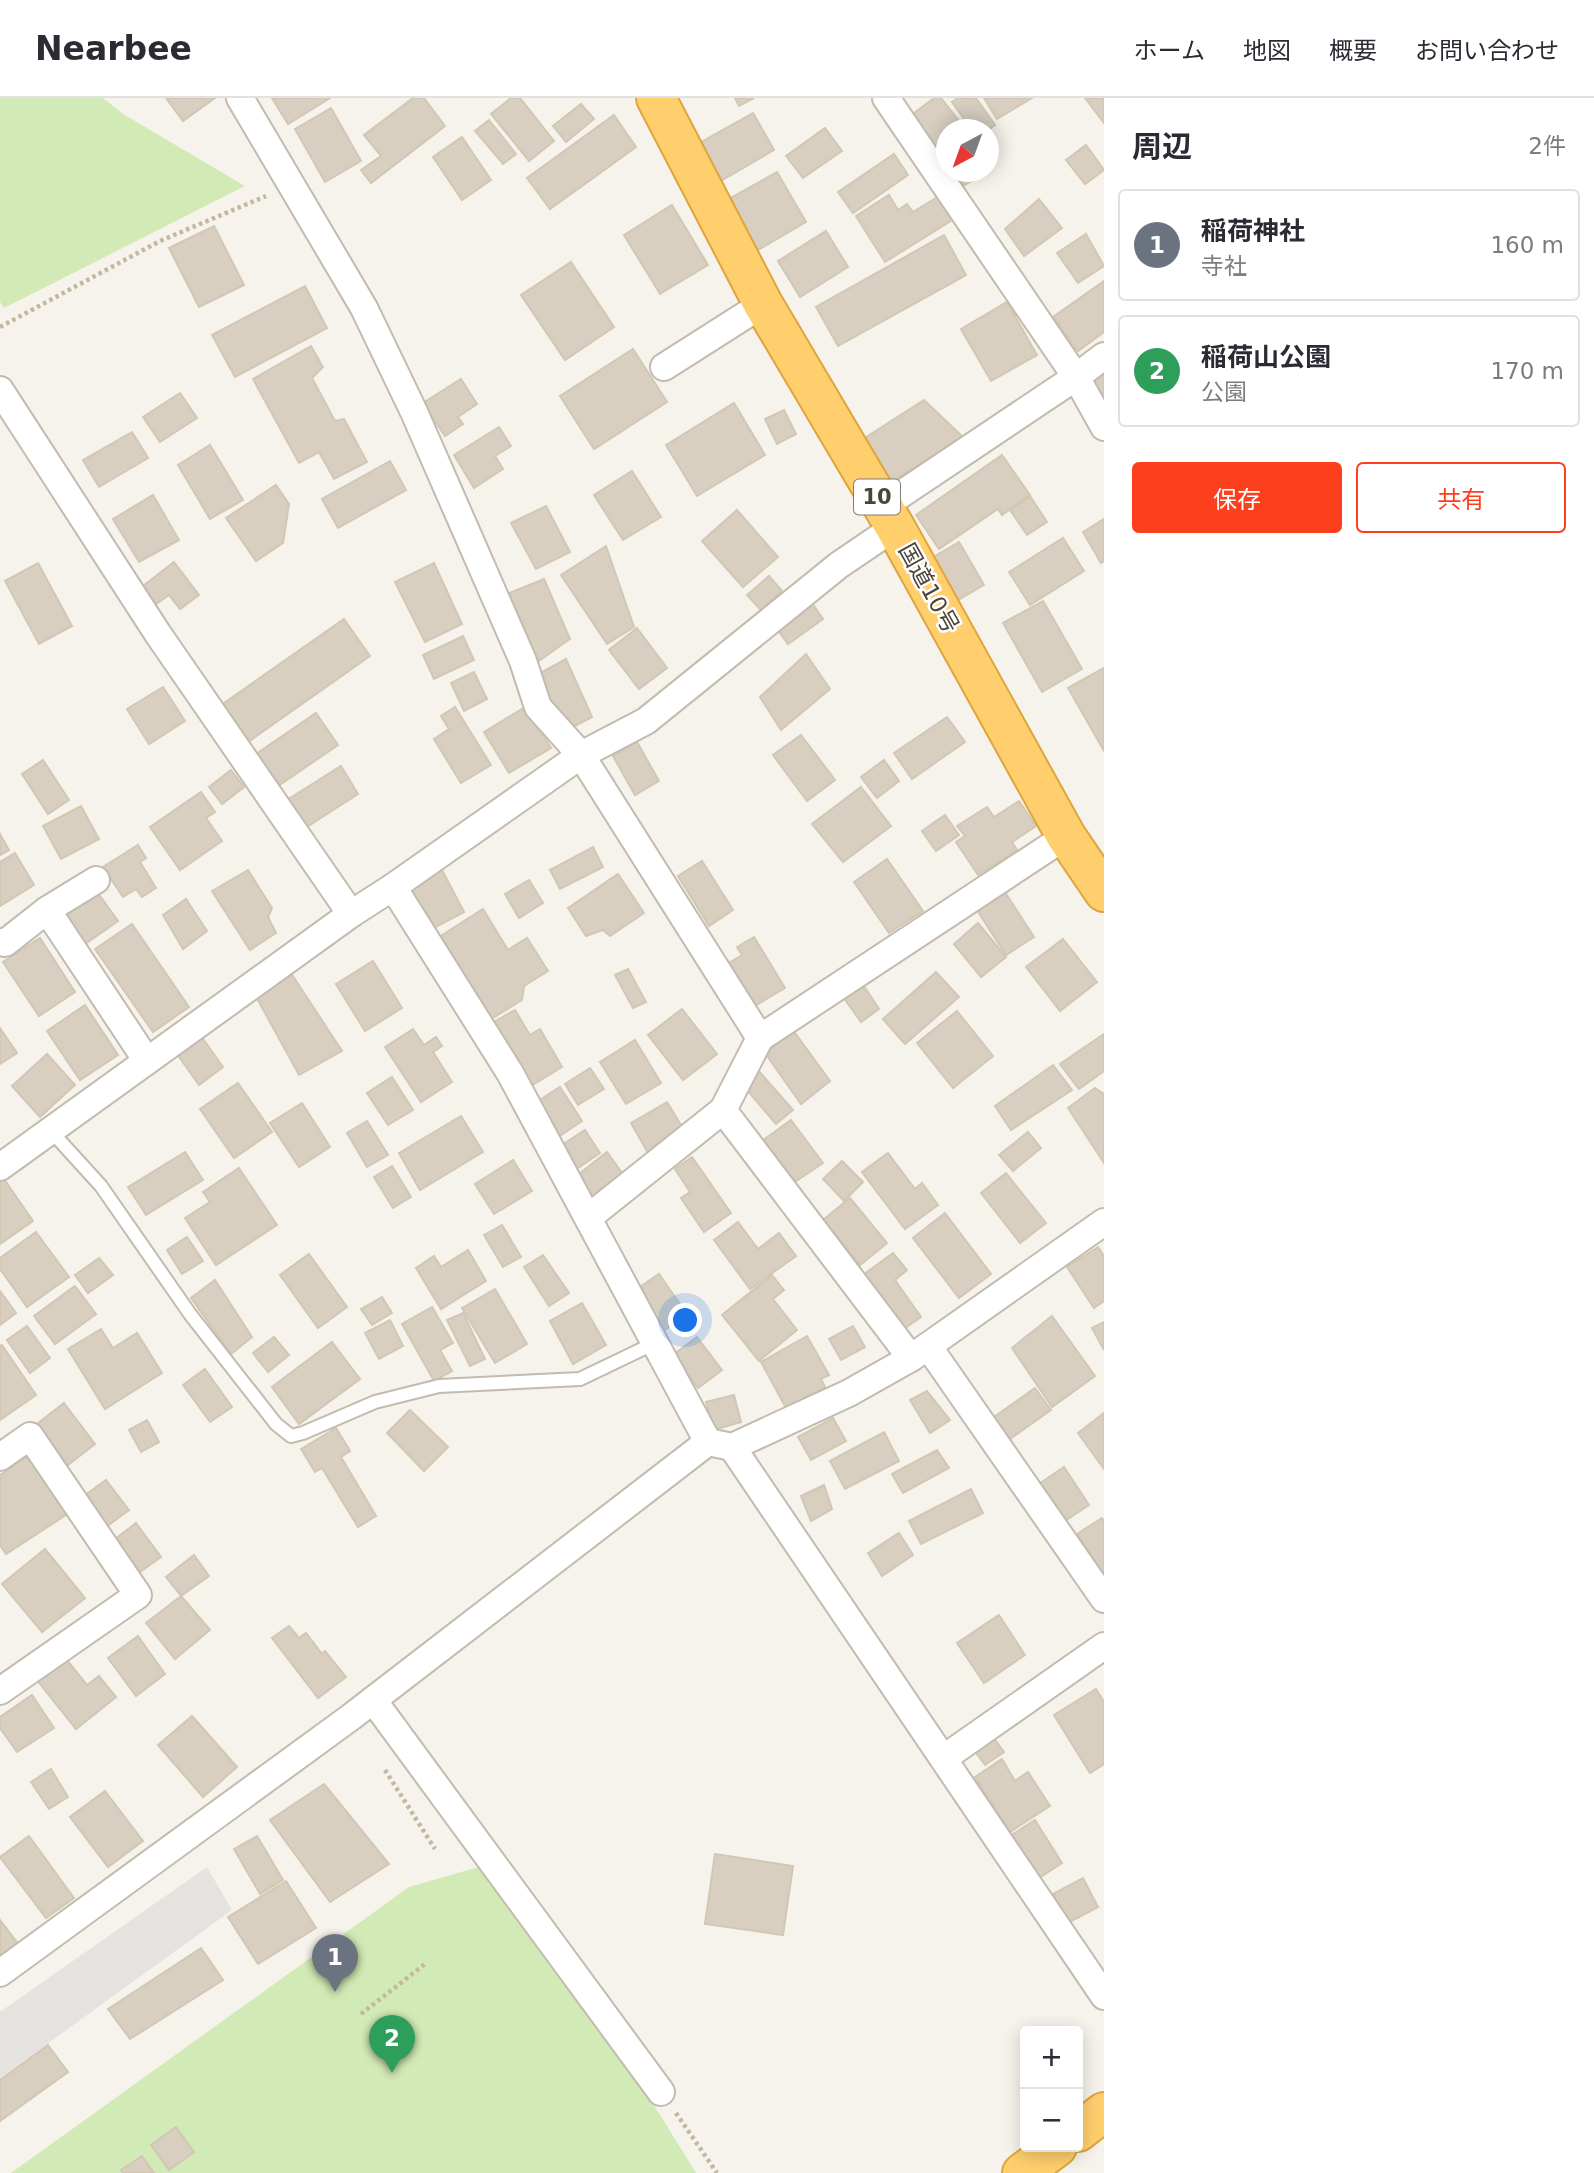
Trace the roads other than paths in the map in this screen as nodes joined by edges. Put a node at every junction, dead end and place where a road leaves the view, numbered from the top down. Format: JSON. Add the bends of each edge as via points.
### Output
{"nodes":[{"id":1,"x":240,"y":98,"type":"edge"},
{"id":2,"x":656,"y":98,"type":"edge"},
{"id":3,"x":886,"y":98,"type":"edge"},
{"id":4,"x":764,"y":304,"type":"junction"},
{"id":5,"x":1104,"y":356,"type":"edge"},
{"id":6,"x":663,"y":367,"type":"dead end"},
{"id":7,"x":1076,"y":377,"type":"junction"},
{"id":8,"x":0,"y":390,"type":"edge"},
{"id":9,"x":1104,"y":427,"type":"edge"},
{"id":10,"x":889,"y":517,"type":"junction"},
{"id":11,"x":581,"y":755,"type":"junction"},
{"id":12,"x":1066,"y":836,"type":"junction"},
{"id":13,"x":96,"y":880,"type":"dead end"},
{"id":14,"x":393,"y":887,"type":"junction"},
{"id":15,"x":1104,"y":892,"type":"edge"},
{"id":16,"x":47,"y":910,"type":"junction"},
{"id":17,"x":351,"y":914,"type":"junction"},
{"id":18,"x":0,"y":942,"type":"edge"},
{"id":19,"x":760,"y":1038,"type":"junction"},
{"id":20,"x":147,"y":1061,"type":"junction"},
{"id":21,"x":723,"y":1110,"type":"junction"},
{"id":22,"x":51,"y":1131,"type":"junction"},
{"id":23,"x":0,"y":1167,"type":"edge"},
{"id":24,"x":589,"y":1217,"type":"junction"},
{"id":25,"x":1104,"y":1222,"type":"edge"},
{"id":26,"x":655,"y":1343,"type":"junction"},
{"id":27,"x":919,"y":1352,"type":"junction"},
{"id":28,"x":720,"y":1444,"type":"junction"},
{"id":29,"x":0,"y":1457,"type":"edge"},
{"id":30,"x":1104,"y":1599,"type":"edge"},
{"id":31,"x":1104,"y":1646,"type":"edge"},
{"id":32,"x":0,"y":1691,"type":"edge"},
{"id":33,"x":373,"y":1700,"type":"junction"},
{"id":34,"x":944,"y":1758,"type":"junction"},
{"id":35,"x":0,"y":1973,"type":"edge"},
{"id":36,"x":1104,"y":1996,"type":"edge"},
{"id":37,"x":661,"y":2092,"type":"road end"},
{"id":38,"x":1104,"y":2112,"type":"edge"},
{"id":39,"x":1083,"y":2128,"type":"edge"},
{"id":40,"x":1050,"y":2152,"type":"edge"},
{"id":41,"x":1022,"y":2173,"type":"edge"}],
"edges":[{"from":1,"to":11,"type":"street","via":[[364,308],[523,661],[538,707]]},
{"from":2,"to":4,"type":"highway","name":"国道10号","number":"10"},
{"from":3,"to":7,"type":"street"},
{"from":4,"to":6,"type":"street"},
{"from":4,"to":10,"type":"highway","name":"国道10号","number":"10"},
{"from":5,"to":7,"type":"street"},
{"from":7,"to":9,"type":"street"},
{"from":7,"to":10,"type":"street"},
{"from":8,"to":17,"type":"street","via":[[158,634]]},
{"from":10,"to":11,"type":"street","via":[[839,565],[646,721]]},
{"from":10,"to":12,"type":"highway","name":"国道10号","number":"10"},
{"from":11,"to":14,"type":"street"},
{"from":11,"to":19,"type":"street"},
{"from":12,"to":15,"type":"highway","name":"国道10号","number":"10"},
{"from":12,"to":19,"type":"street"},
{"from":13,"to":16,"type":"street"},
{"from":14,"to":17,"type":"street"},
{"from":14,"to":24,"type":"street","via":[[510,1073]]},
{"from":16,"to":18,"type":"street","via":[[5,943]]},
{"from":16,"to":20,"type":"street"},
{"from":17,"to":20,"type":"street"},
{"from":19,"to":21,"type":"street"},
{"from":20,"to":22,"type":"street"},
{"from":21,"to":24,"type":"street"},
{"from":21,"to":27,"type":"street"},
{"from":22,"to":23,"type":"street"},
{"from":22,"to":26,"type":"lane","via":[[101,1186],[190,1314],[276,1424],[291,1436],[375,1402],[439,1385],[580,1379]]},
{"from":24,"to":26,"type":"street"},
{"from":25,"to":27,"type":"street"},
{"from":26,"to":28,"type":"street"},
{"from":27,"to":28,"type":"street","via":[[849,1393]]},
{"from":27,"to":30,"type":"street"},
{"from":28,"to":33,"type":"street"},
{"from":28,"to":34,"type":"street"},
{"from":29,"to":32,"type":"street","via":[[30,1436],[138,1595]]},
{"from":31,"to":34,"type":"street"},
{"from":33,"to":35,"type":"street"},
{"from":33,"to":37,"type":"street"},
{"from":34,"to":36,"type":"street"},
{"from":38,"to":39,"type":"highway"},
{"from":40,"to":41,"type":"highway"}]}
